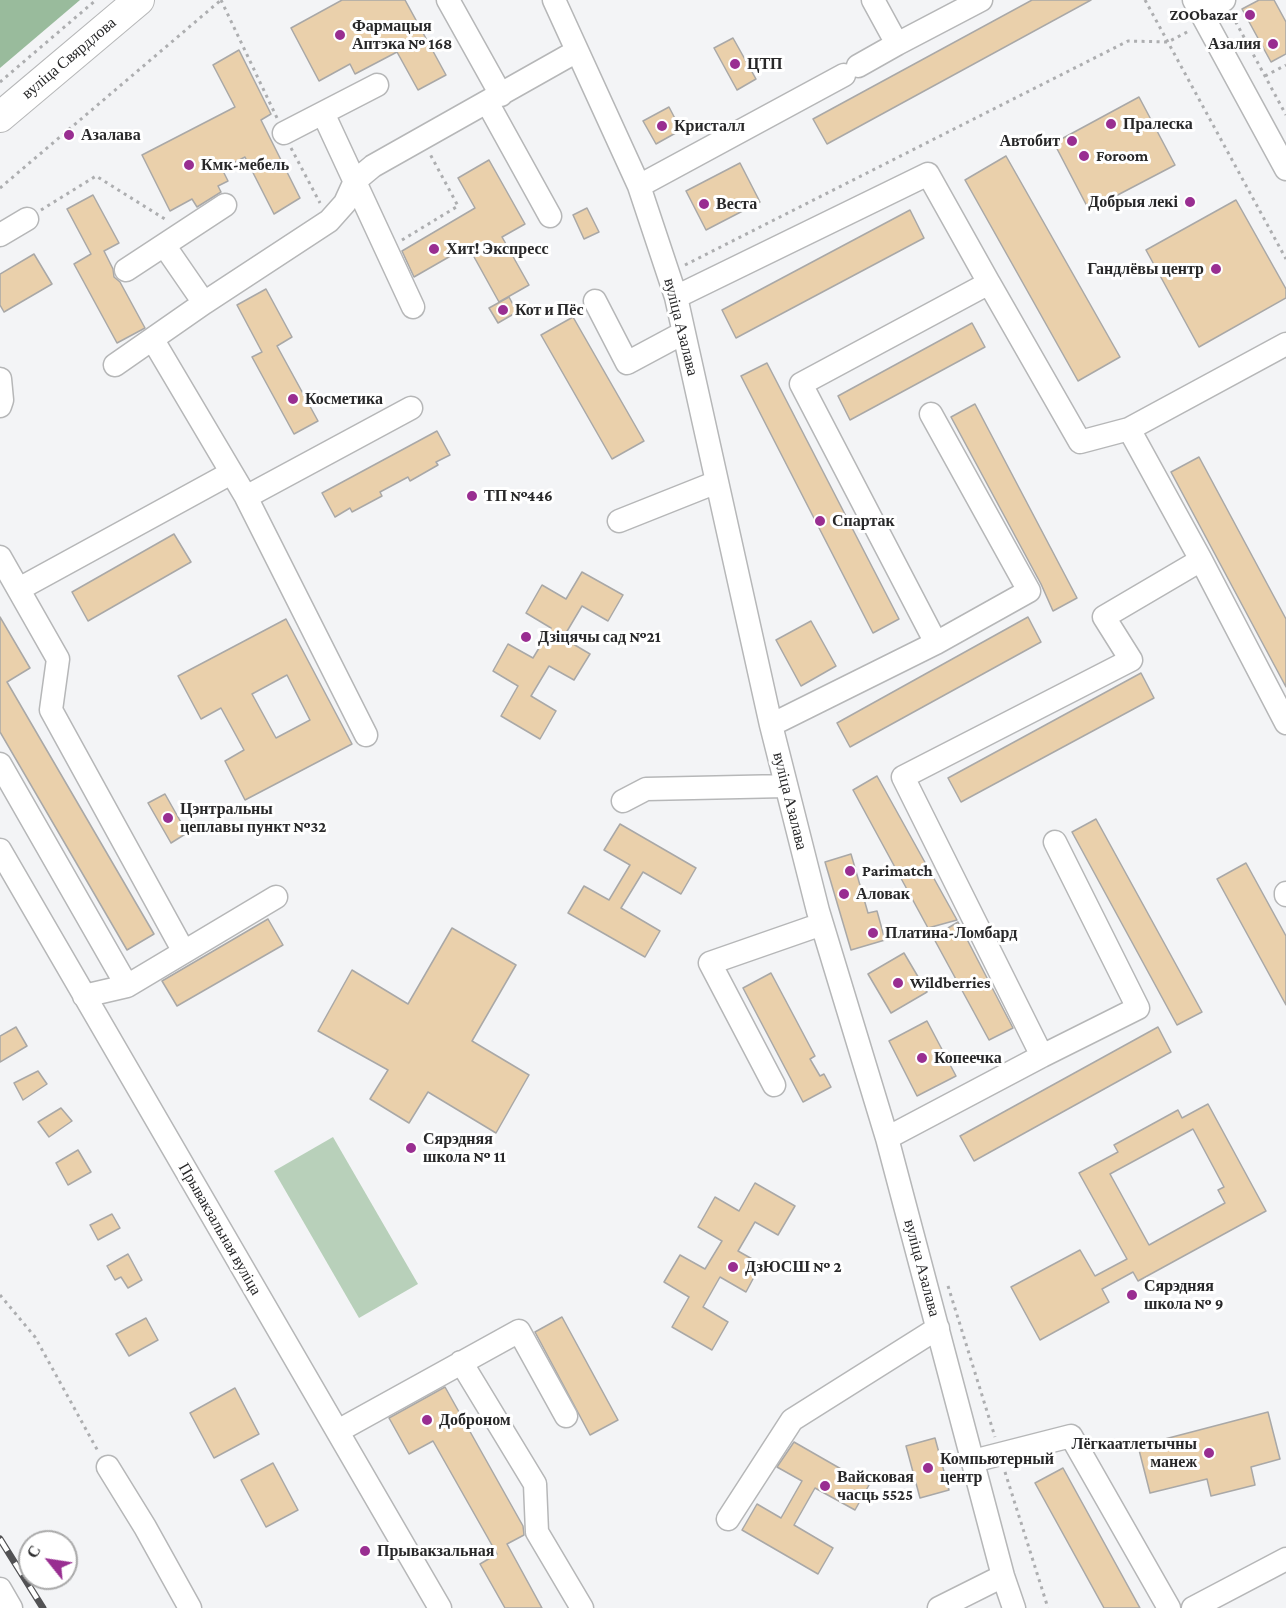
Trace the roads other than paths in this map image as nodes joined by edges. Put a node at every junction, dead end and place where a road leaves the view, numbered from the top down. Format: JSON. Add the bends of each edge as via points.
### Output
{"nodes":[{"id":1,"x":139,"y":0,"type":"edge"},
{"id":2,"x":448,"y":0,"type":"edge"},
{"id":3,"x":554,"y":0,"type":"edge"},
{"id":4,"x":873,"y":0,"type":"edge"},
{"id":5,"x":981,"y":0,"type":"edge"},
{"id":6,"x":1224,"y":0,"type":"edge"},
{"id":7,"x":1200,"y":11,"type":"edge"},
{"id":8,"x":897,"y":44,"type":"junction"},
{"id":9,"x":577,"y":51,"type":"junction"},
{"id":10,"x":377,"y":85,"type":"dead end"},
{"id":11,"x":494,"y":98,"type":"junction"},
{"id":12,"x":323,"y":113,"type":"junction"},
{"id":13,"x":0,"y":117,"type":"edge"},
{"id":14,"x":284,"y":134,"type":"road end"},
{"id":15,"x":1286,"y":169,"type":"edge"},
{"id":16,"x":355,"y":181,"type":"junction"},
{"id":17,"x":639,"y":186,"type":"junction"},
{"id":18,"x":225,"y":205,"type":"dead end"},
{"id":19,"x":550,"y":216,"type":"dead end"},
{"id":20,"x":27,"y":219,"type":"road end"},
{"id":21,"x":0,"y":235,"type":"edge"},
{"id":22,"x":164,"y":245,"type":"junction"},
{"id":23,"x":126,"y":270,"type":"dead end"},
{"id":24,"x":989,"y":283,"type":"junction"},
{"id":25,"x":682,"y":294,"type":"junction"},
{"id":26,"x":595,"y":301,"type":"dead end"},
{"id":27,"x":204,"y":303,"type":"junction"},
{"id":28,"x":413,"y":307,"type":"dead end"},
{"id":29,"x":683,"y":333,"type":"junction"},
{"id":30,"x":153,"y":340,"type":"junction"},
{"id":31,"x":1286,"y":344,"type":"edge"},
{"id":32,"x":115,"y":365,"type":"dead end"},
{"id":33,"x":0,"y":379,"type":"edge"},
{"id":34,"x":0,"y":406,"type":"edge"},
{"id":35,"x":411,"y":408,"type":"dead end"},
{"id":36,"x":931,"y":414,"type":"dead end"},
{"id":37,"x":1129,"y":429,"type":"junction"},
{"id":38,"x":231,"y":473,"type":"junction"},
{"id":39,"x":717,"y":482,"type":"junction"},
{"id":40,"x":246,"y":498,"type":"junction"},
{"id":41,"x":619,"y":521,"type":"dead end"},
{"id":42,"x":0,"y":557,"type":"edge"},
{"id":43,"x":1201,"y":560,"type":"junction"},
{"id":44,"x":19,"y":589,"type":"junction"},
{"id":45,"x":936,"y":643,"type":"junction"},
{"id":46,"x":1286,"y":723,"type":"edge"},
{"id":47,"x":771,"y":725,"type":"junction"},
{"id":48,"x":366,"y":735,"type":"dead end"},
{"id":49,"x":0,"y":764,"type":"edge"},
{"id":50,"x":786,"y":786,"type":"junction"},
{"id":51,"x":623,"y":801,"type":"dead end"},
{"id":52,"x":1055,"y":842,"type":"dead end"},
{"id":53,"x":0,"y":850,"type":"edge"},
{"id":54,"x":276,"y":897,"type":"dead end"},
{"id":55,"x":822,"y":924,"type":"junction"},
{"id":56,"x":184,"y":952,"type":"junction"},
{"id":57,"x":127,"y":986,"type":"junction"},
{"id":58,"x":84,"y":996,"type":"junction"},
{"id":59,"x":1042,"y":1056,"type":"junction"},
{"id":60,"x":774,"y":1085,"type":"dead end"},
{"id":61,"x":887,"y":1138,"type":"junction"},
{"id":62,"x":938,"y":1328,"type":"junction"},
{"id":63,"x":461,"y":1362,"type":"junction"},
{"id":64,"x":566,"y":1416,"type":"dead end"},
{"id":65,"x":338,"y":1431,"type":"junction"},
{"id":66,"x":973,"y":1461,"type":"junction"},
{"id":67,"x":108,"y":1467,"type":"road end"},
{"id":68,"x":728,"y":1518,"type":"dead end"},
{"id":69,"x":1286,"y":1559,"type":"edge"},
{"id":70,"x":1003,"y":1576,"type":"junction"},
{"id":71,"x":0,"y":1589,"type":"edge"},
{"id":72,"x":11,"y":1608,"type":"edge"},
{"id":73,"x":190,"y":1608,"type":"edge"},
{"id":74,"x":440,"y":1608,"type":"edge"},
{"id":75,"x":582,"y":1608,"type":"edge"},
{"id":76,"x":939,"y":1608,"type":"edge"},
{"id":77,"x":1014,"y":1608,"type":"edge"},
{"id":78,"x":1169,"y":1608,"type":"edge"},
{"id":79,"x":1193,"y":1608,"type":"edge"}],
"edges":[{"from":1,"to":13,"type":"main road","name":"вуліца Свярдлова"},
{"from":2,"to":11,"type":"street"},
{"from":3,"to":9,"type":"street","name":"вуліца Азалава"},
{"from":4,"to":8,"type":"street"},
{"from":5,"to":8,"type":"street"},
{"from":6,"to":7,"type":"street"},
{"from":7,"to":15,"type":"street"},
{"from":8,"to":17,"type":"street"},
{"from":9,"to":11,"type":"street"},
{"from":9,"to":17,"type":"street","name":"вуліца Азалава"},
{"from":10,"to":12,"type":"street"},
{"from":11,"to":16,"type":"street","via":[[373,166]]},
{"from":11,"to":19,"type":"street"},
{"from":12,"to":14,"type":"street"},
{"from":12,"to":16,"type":"street"},
{"from":16,"to":27,"type":"street","via":[[345,203],[329,221]]},
{"from":16,"to":28,"type":"street"},
{"from":17,"to":25,"type":"street","name":"вуліца Азалава"},
{"from":18,"to":22,"type":"street"},
{"from":20,"to":21,"type":"street"},
{"from":22,"to":23,"type":"street"},
{"from":22,"to":27,"type":"street"},
{"from":24,"to":25,"type":"street","via":[[928,174]]},
{"from":24,"to":37,"type":"street","via":[[1080,442]]},
{"from":24,"to":45,"type":"street","via":[[801,384]]},
{"from":25,"to":29,"type":"street","name":"вуліца Азалава"},
{"from":26,"to":29,"type":"street","via":[[627,363]]},
{"from":27,"to":30,"type":"street"},
{"from":29,"to":39,"type":"street","name":"вуліца Азалава"},
{"from":30,"to":32,"type":"street"},
{"from":30,"to":38,"type":"street"},
{"from":31,"to":37,"type":"street"},
{"from":33,"to":34,"type":"street"},
{"from":35,"to":40,"type":"street"},
{"from":36,"to":45,"type":"street","via":[[1029,591]]},
{"from":37,"to":43,"type":"street"},
{"from":38,"to":40,"type":"street"},
{"from":38,"to":44,"type":"street"},
{"from":39,"to":41,"type":"street"},
{"from":39,"to":47,"type":"street","name":"вуліца Азалава"},
{"from":40,"to":48,"type":"street"},
{"from":42,"to":44,"type":"street"},
{"from":43,"to":46,"type":"street"},
{"from":43,"to":59,"type":"street","via":[[1104,617],[1131,660],[903,777]]},
{"from":44,"to":56,"type":"street","via":[[58,659],[51,710]]},
{"from":45,"to":47,"type":"street"},
{"from":47,"to":50,"type":"street","name":"вуліца Азалава"},
{"from":49,"to":57,"type":"street"},
{"from":50,"to":51,"type":"street","via":[[646,789]]},
{"from":50,"to":55,"type":"street","name":"вуліца Азалава"},
{"from":52,"to":59,"type":"street","via":[[1138,1008]]},
{"from":53,"to":58,"type":"street","name":"Прывакзальная вуліца"},
{"from":54,"to":56,"type":"street"},
{"from":55,"to":60,"type":"street","via":[[710,963]]},
{"from":55,"to":61,"type":"street","name":"вуліца Азалава"},
{"from":56,"to":57,"type":"street"},
{"from":57,"to":58,"type":"street"},
{"from":58,"to":65,"type":"street","name":"Прывакзальная вуліца"},
{"from":59,"to":61,"type":"street"},
{"from":61,"to":62,"type":"street","name":"вуліца Азалава"},
{"from":62,"to":66,"type":"street","name":"вуліца Азалава"},
{"from":62,"to":68,"type":"street","via":[[792,1420]]},
{"from":63,"to":64,"type":"street","via":[[519,1331]]},
{"from":63,"to":65,"type":"street"},
{"from":63,"to":75,"type":"street","via":[[536,1484],[537,1532]]},
{"from":65,"to":74,"type":"street","name":"Прывакзальная вуліца"},
{"from":66,"to":70,"type":"street","name":"вуліца Азалава"},
{"from":66,"to":78,"type":"street","via":[[1071,1436]]},
{"from":67,"to":73,"type":"street"},
{"from":69,"to":79,"type":"street"},
{"from":70,"to":76,"type":"street"},
{"from":70,"to":77,"type":"street","name":"вуліца Азалава"},
{"from":71,"to":72,"type":"street"}]}
